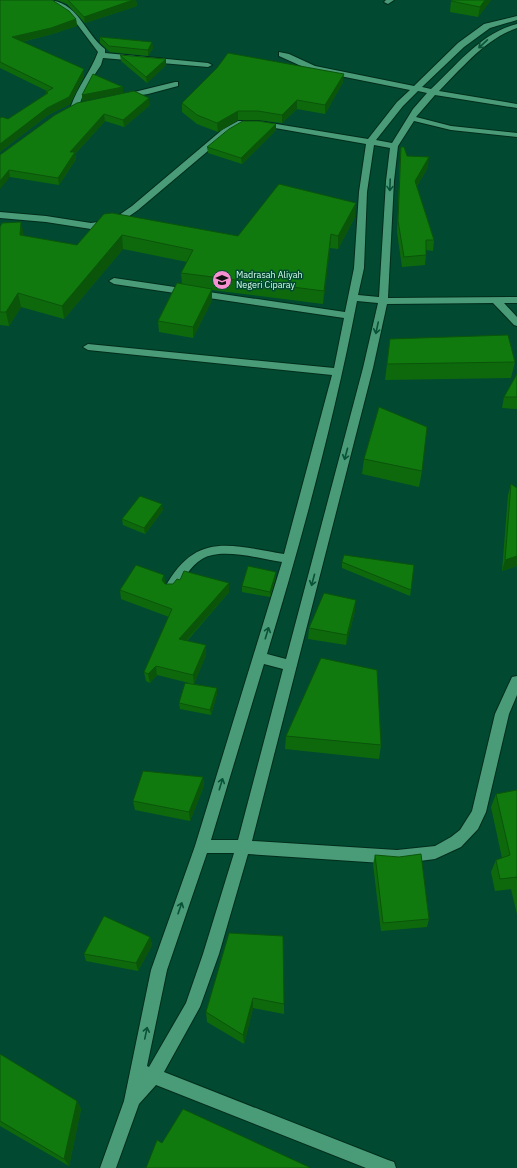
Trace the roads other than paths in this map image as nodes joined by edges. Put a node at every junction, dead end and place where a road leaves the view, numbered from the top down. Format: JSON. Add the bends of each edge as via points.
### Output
{"nodes":[{"id":1,"x":50,"y":0,"type":"edge"},
{"id":2,"x":517,"y":18,"type":"edge"},
{"id":3,"x":517,"y":26,"type":"edge"},
{"id":4,"x":282,"y":54,"type":"dead end"},
{"id":5,"x":101,"y":55,"type":"junction"},
{"id":6,"x":208,"y":65,"type":"dead end"},
{"id":7,"x":176,"y":84,"type":"dead end"},
{"id":8,"x":416,"y":88,"type":"junction"},
{"id":9,"x":432,"y":92,"type":"junction"},
{"id":10,"x":115,"y":98,"type":"edge"},
{"id":11,"x":85,"y":103,"type":"edge"},
{"id":12,"x":75,"y":106,"type":"junction"},
{"id":13,"x":517,"y":106,"type":"edge"},
{"id":14,"x":67,"y":109,"type":"edge"},
{"id":15,"x":412,"y":118,"type":"junction"},
{"id":16,"x":517,"y":136,"type":"edge"},
{"id":17,"x":370,"y":143,"type":"junction"},
{"id":18,"x":394,"y":146,"type":"junction"},
{"id":19,"x":0,"y":215,"type":"edge"},
{"id":20,"x":114,"y":281,"type":"dead end"},
{"id":21,"x":354,"y":298,"type":"junction"},
{"id":22,"x":495,"y":300,"type":"junction"},
{"id":23,"x":517,"y":300,"type":"edge"},
{"id":24,"x":383,"y":301,"type":"junction"},
{"id":25,"x":350,"y":316,"type":"junction"},
{"id":26,"x":517,"y":323,"type":"edge"},
{"id":27,"x":88,"y":346,"type":"dead end"},
{"id":28,"x":338,"y":372,"type":"junction"},
{"id":29,"x":289,"y":559,"type":"junction"},
{"id":30,"x":170,"y":589,"type":"edge"},
{"id":31,"x":260,"y":658,"type":"junction"},
{"id":32,"x":290,"y":665,"type":"junction"},
{"id":33,"x":517,"y":681,"type":"edge"},
{"id":34,"x":202,"y":846,"type":"junction"},
{"id":35,"x":242,"y":847,"type":"junction"},
{"id":36,"x":146,"y":1073,"type":"junction"},
{"id":37,"x":108,"y":1168,"type":"edge"},
{"id":38,"x":388,"y":1168,"type":"edge"}],
"edges":[{"from":1,"to":5,"type":"street","via":[[75,16],[94,44],[102,51]]},
{"from":2,"to":8,"type":"street","via":[[493,23],[476,33]]},
{"from":3,"to":9,"type":"street","one_way":true,"via":[[502,31],[486,41]]},
{"from":4,"to":8,"type":"street","via":[[313,68]]},
{"from":5,"to":6,"type":"street"},
{"from":5,"to":12,"type":"street"},
{"from":7,"to":10,"type":"street"},
{"from":8,"to":9,"type":"street"},
{"from":8,"to":17,"type":"street","via":[[389,116]]},
{"from":9,"to":13,"type":"street"},
{"from":9,"to":15,"type":"street"},
{"from":11,"to":12,"type":"street"},
{"from":12,"to":14,"type":"street"},
{"from":15,"to":16,"type":"street","via":[[451,128]]},
{"from":15,"to":18,"type":"street"},
{"from":17,"to":18,"type":"street"},
{"from":17,"to":19,"type":"street","via":[[258,123],[240,123],[225,132],[115,222],[91,226],[46,218]]},
{"from":17,"to":21,"type":"street"},
{"from":18,"to":24,"type":"street","one_way":true},
{"from":20,"to":25,"type":"street"},
{"from":21,"to":24,"type":"street"},
{"from":21,"to":25,"type":"street"},
{"from":22,"to":23,"type":"street"},
{"from":22,"to":24,"type":"street"},
{"from":22,"to":26,"type":"street"},
{"from":24,"to":32,"type":"street","one_way":true,"via":[[368,368]]},
{"from":25,"to":28,"type":"street"},
{"from":27,"to":28,"type":"street"},
{"from":28,"to":29,"type":"street"},
{"from":29,"to":30,"type":"street","via":[[231,550],[208,550],[196,556]]},
{"from":31,"to":29,"type":"street","one_way":true},
{"from":31,"to":32,"type":"street"},
{"from":34,"to":31,"type":"street","one_way":true},
{"from":32,"to":35,"type":"street"},
{"from":33,"to":35,"type":"street","via":[[502,714],[479,812],[473,826],[449,847],[418,857]]},
{"from":34,"to":35,"type":"street"},
{"from":36,"to":34,"type":"street","one_way":true,"via":[[159,970]]},
{"from":35,"to":36,"type":"street","via":[[211,954],[192,1007]]},
{"from":36,"to":37,"type":"street","via":[[132,1100]]},
{"from":36,"to":38,"type":"street"}]}
